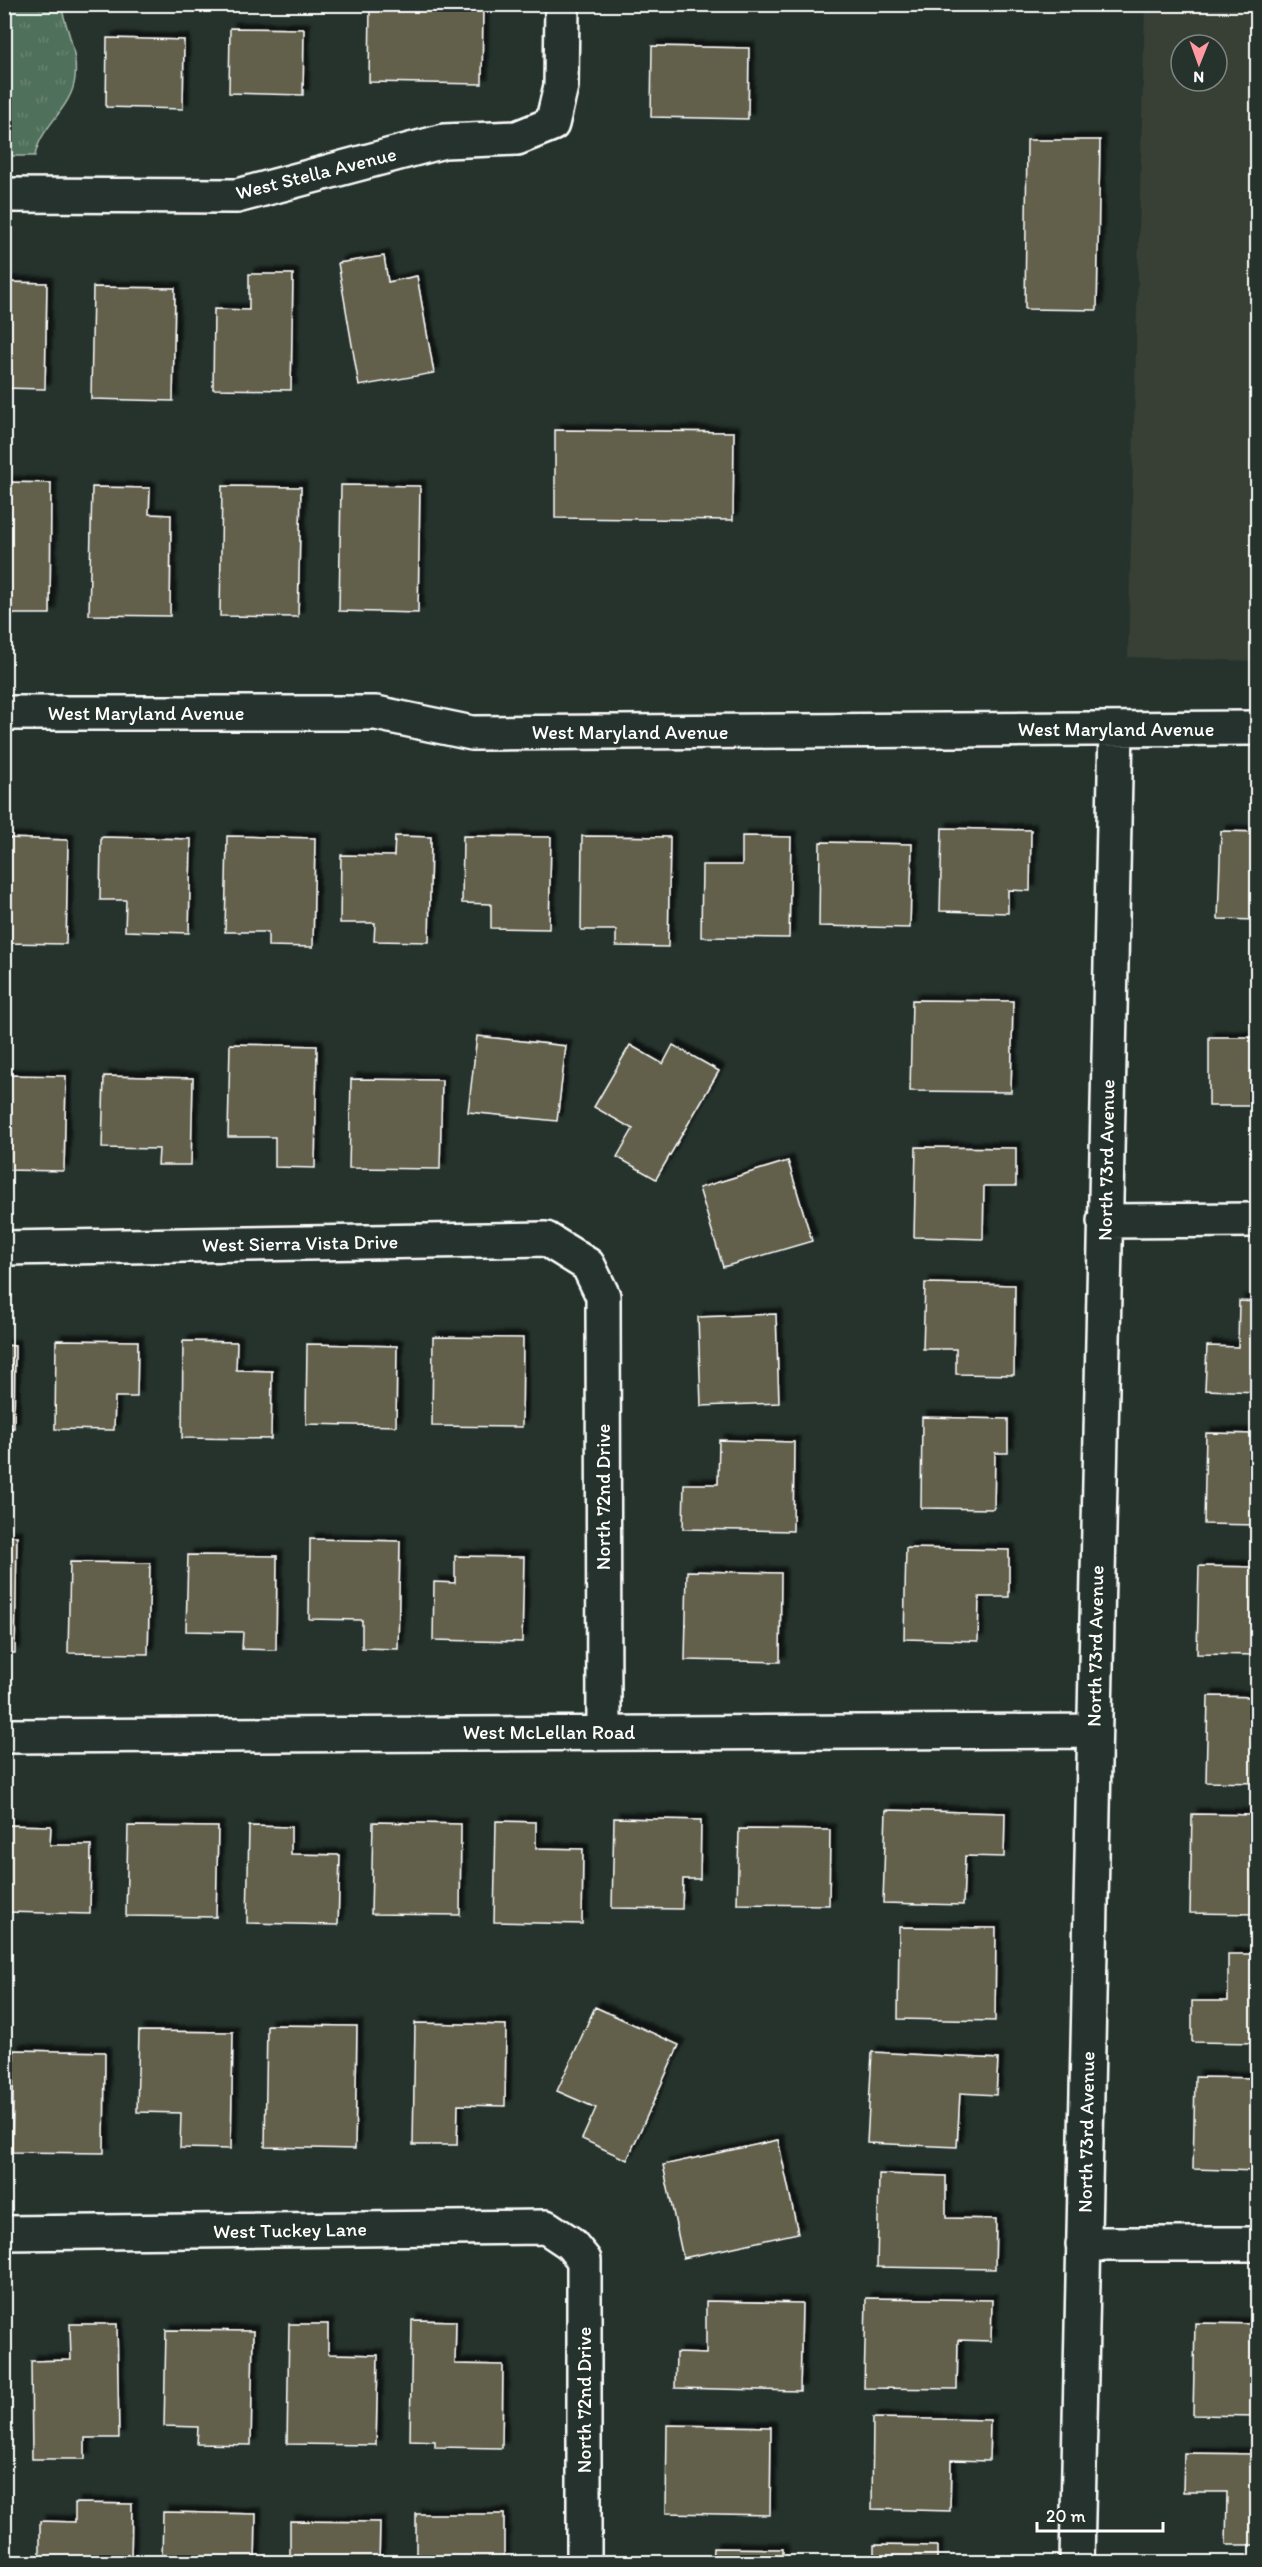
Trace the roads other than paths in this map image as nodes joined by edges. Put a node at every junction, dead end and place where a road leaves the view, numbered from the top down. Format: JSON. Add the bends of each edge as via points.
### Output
{"nodes":[{"id":1,"x":562,"y":4,"type":"edge"},
{"id":2,"x":4,"y":195,"type":"edge"},
{"id":3,"x":4,"y":713,"type":"edge"},
{"id":4,"x":1257,"y":728,"type":"edge"},
{"id":5,"x":1116,"y":729,"type":"junction"},
{"id":6,"x":1257,"y":1220,"type":"edge"},
{"id":7,"x":1104,"y":1221,"type":"junction"},
{"id":8,"x":4,"y":1248,"type":"edge"},
{"id":9,"x":588,"y":1265,"type":"joint"},
{"id":10,"x":1093,"y":1731,"type":"junction"},
{"id":11,"x":604,"y":1732,"type":"junction"},
{"id":12,"x":4,"y":1736,"type":"edge"},
{"id":13,"x":4,"y":2232,"type":"edge"},
{"id":14,"x":570,"y":2243,"type":"joint"},
{"id":15,"x":1083,"y":2244,"type":"junction"},
{"id":16,"x":1257,"y":2244,"type":"edge"},
{"id":17,"x":584,"y":2562,"type":"edge"},
{"id":18,"x":1077,"y":2562,"type":"edge"}],
"edges":[{"from":1,"to":2,"type":"street","name":"West Stella Avenue","via":[[561,86],[552,124],[517,138],[444,141],[237,196]]},
{"from":3,"to":5,"type":"street","name":"West Maryland Avenue","via":[[376,713],[472,733]]},
{"from":4,"to":5,"type":"street","name":"West Maryland Avenue"},
{"from":5,"to":7,"type":"street","name":"North 73rd Avenue"},
{"from":6,"to":7,"type":"street"},
{"from":7,"to":10,"type":"street","name":"North 73rd Avenue"},
{"from":8,"to":9,"type":"street","name":"West Sierra Vista Drive","via":[[546,1239]]},
{"from":9,"to":11,"type":"street","name":"North 72nd Drive","via":[[603,1296]]},
{"from":10,"to":11,"type":"street","name":"West McLellan Road"},
{"from":10,"to":15,"type":"street","name":"North 73rd Avenue"},
{"from":11,"to":12,"type":"street","name":"West McLellan Road"},
{"from":13,"to":14,"type":"street","name":"West Tuckey Lane","via":[[546,2227]]},
{"from":14,"to":17,"type":"street","name":"North 72nd Drive","via":[[584,2260]]},
{"from":15,"to":16,"type":"street"},
{"from":15,"to":18,"type":"street","name":"North 73rd Avenue"}]}
